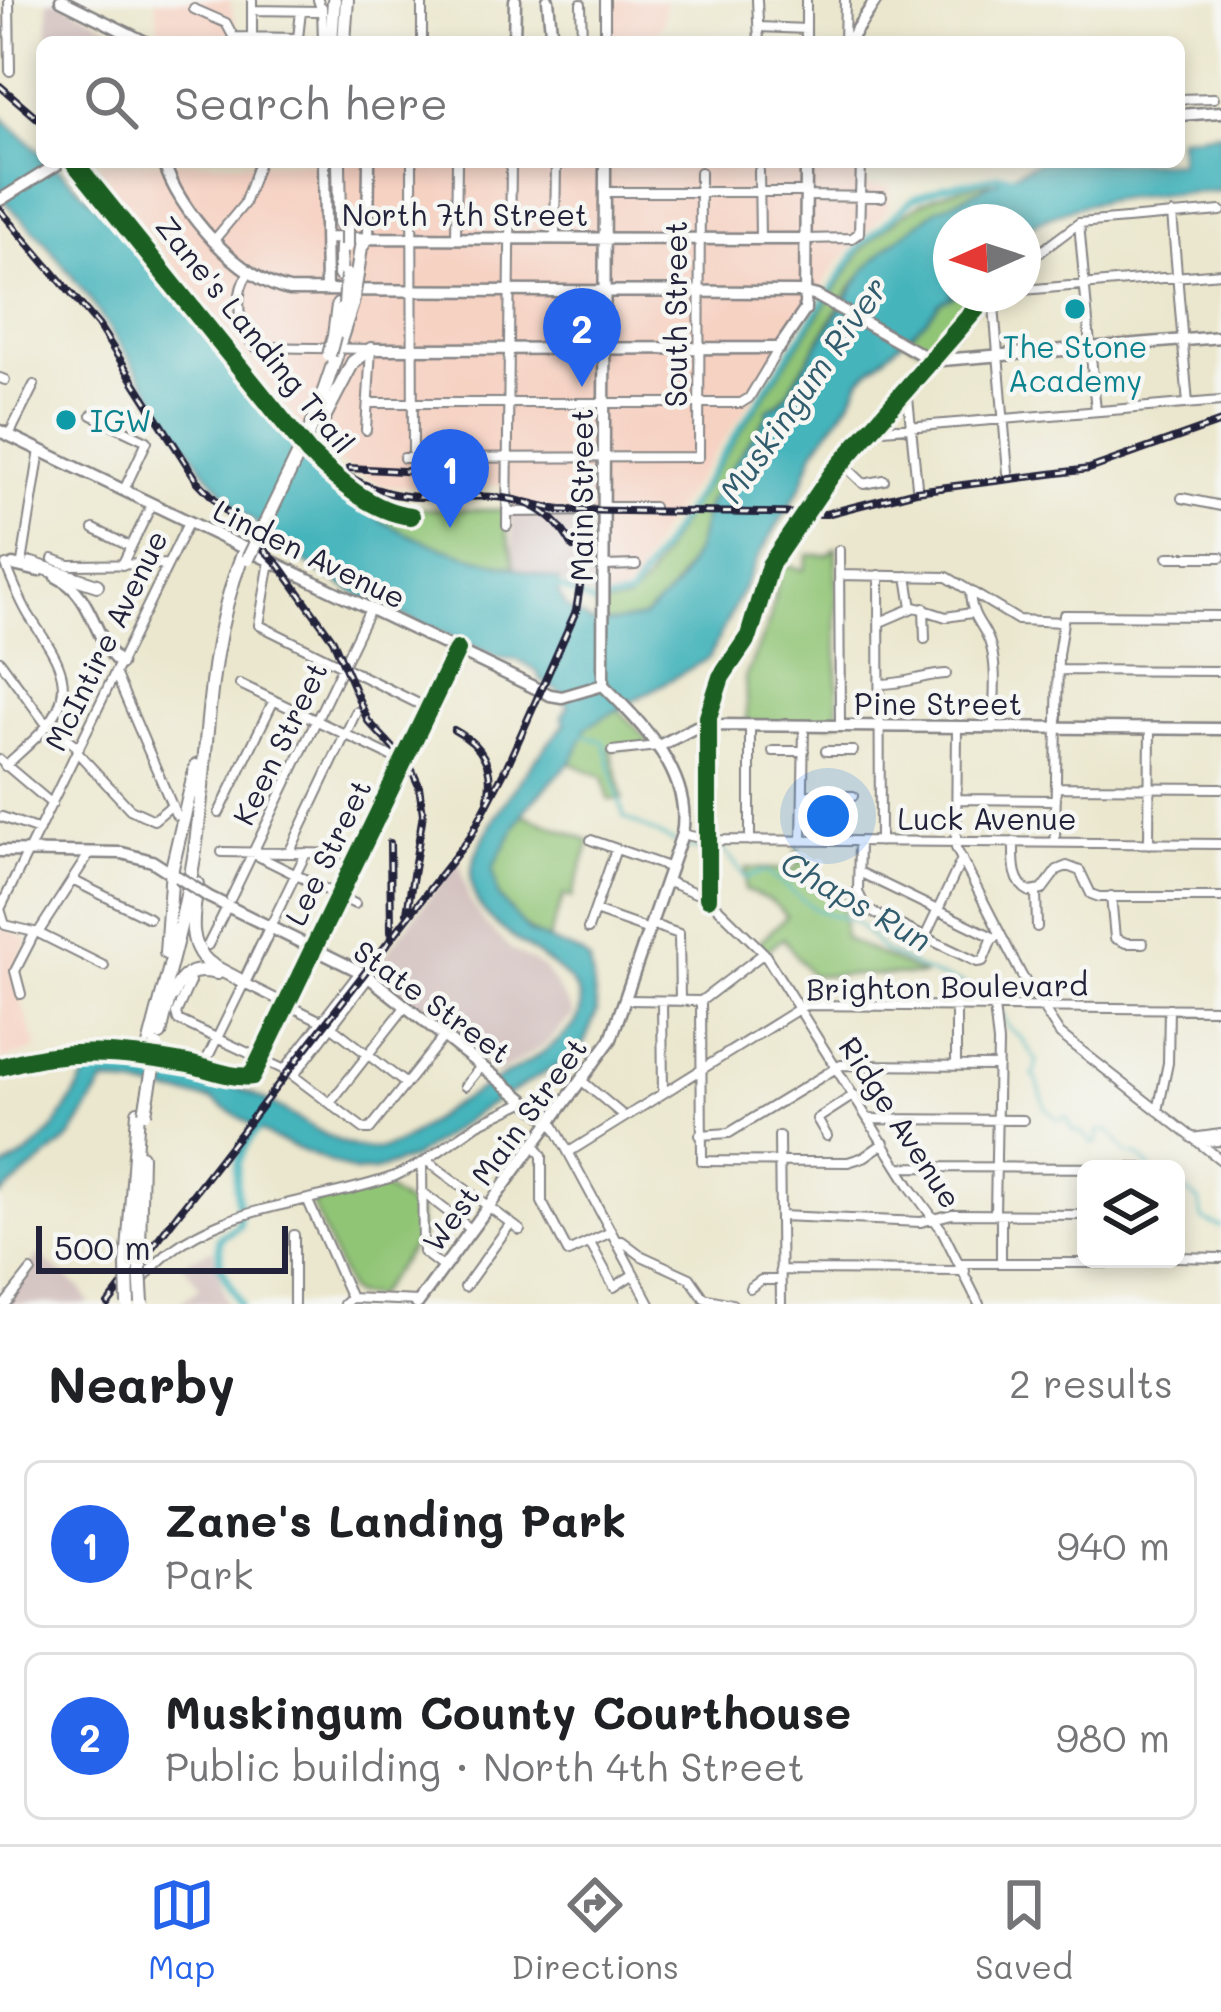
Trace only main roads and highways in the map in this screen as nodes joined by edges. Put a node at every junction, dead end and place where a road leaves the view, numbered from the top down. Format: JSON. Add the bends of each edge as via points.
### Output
{"nodes":[{"id":1,"x":61,"y":0,"type":"edge"},
{"id":2,"x":344,"y":0,"type":"edge"},
{"id":3,"x":515,"y":0,"type":"edge"},
{"id":4,"x":876,"y":0,"type":"edge"},
{"id":5,"x":551,"y":3,"type":"edge"},
{"id":6,"x":133,"y":36,"type":"edge"},
{"id":7,"x":338,"y":36,"type":"edge"},
{"id":8,"x":338,"y":36,"type":"edge"},
{"id":9,"x":514,"y":36,"type":"edge"},
{"id":10,"x":552,"y":36,"type":"edge"},
{"id":11,"x":854,"y":36,"type":"edge"},
{"id":12,"x":1221,"y":112,"type":"edge"},
{"id":13,"x":1185,"y":115,"type":"edge"},
{"id":14,"x":47,"y":168,"type":"edge"},
{"id":15,"x":166,"y":168,"type":"edge"},
{"id":16,"x":324,"y":168,"type":"edge"},
{"id":17,"x":342,"y":168,"type":"edge"},
{"id":18,"x":369,"y":168,"type":"edge"},
{"id":19,"x":606,"y":168,"type":"edge"},
{"id":20,"x":806,"y":168,"type":"edge"},
{"id":21,"x":0,"y":197,"type":"edge"},
{"id":22,"x":325,"y":238,"type":"junction"},
{"id":23,"x":368,"y":238,"type":"junction"},
{"id":24,"x":605,"y":238,"type":"junction"},
{"id":25,"x":806,"y":238,"type":"junction"},
{"id":26,"x":348,"y":275,"type":"junction"},
{"id":27,"x":326,"y":290,"type":"junction"},
{"id":28,"x":605,"y":292,"type":"junction"},
{"id":29,"x":811,"y":295,"type":"junction"},
{"id":30,"x":1221,"y":337,"type":"edge"},
{"id":31,"x":605,"y":347,"type":"junction"},
{"id":32,"x":368,"y":354,"type":"joint"},
{"id":33,"x":312,"y":427,"type":"junction"},
{"id":34,"x":4,"y":433,"type":"edge"},
{"id":35,"x":245,"y":557,"type":"junction"},
{"id":36,"x":16,"y":563,"type":"edge"},
{"id":37,"x":97,"y":585,"type":"dead end"},
{"id":38,"x":118,"y":669,"type":"road end"},
{"id":39,"x":604,"y":685,"type":"junction"},
{"id":40,"x":205,"y":724,"type":"junction"},
{"id":41,"x":1221,"y":729,"type":"edge"},
{"id":42,"x":659,"y":746,"type":"junction"},
{"id":43,"x":38,"y":834,"type":"road end"},
{"id":44,"x":0,"y":851,"type":"edge"},
{"id":45,"x":42,"y":852,"type":"junction"},
{"id":46,"x":175,"y":875,"type":"junction"},
{"id":47,"x":197,"y":884,"type":"junction"},
{"id":48,"x":270,"y":928,"type":"junction"},
{"id":49,"x":244,"y":983,"type":"junction"},
{"id":50,"x":167,"y":1011,"type":"junction"},
{"id":51,"x":141,"y":1112,"type":"junction"},
{"id":52,"x":552,"y":1123,"type":"junction"},
{"id":53,"x":418,"y":1302,"type":"edge"},
{"id":54,"x":126,"y":1304,"type":"edge"},
{"id":55,"x":142,"y":1304,"type":"edge"}],
"edges":[{"from":1,"to":6,"type":"main road"},
{"from":2,"to":7,"type":"highway"},
{"from":2,"to":8,"type":"highway"},
{"from":3,"to":9,"type":"main road"},
{"from":4,"to":11,"type":"main road"},
{"from":5,"to":10,"type":"main road"},
{"from":12,"to":13,"type":"main road"},
{"from":14,"to":21,"type":"main road"},
{"from":15,"to":27,"type":"main road","via":[[176,194],[248,274],[289,290]]},
{"from":16,"to":22,"type":"main road"},
{"from":17,"to":26,"type":"highway","bridge":true},
{"from":18,"to":23,"type":"main road"},
{"from":19,"to":24,"type":"main road","name":"Main Street"},
{"from":20,"to":25,"type":"main road"},
{"from":22,"to":23,"type":"main road","name":"North 7th Street"},
{"from":22,"to":27,"type":"main road"},
{"from":23,"to":24,"type":"main road","name":"North 7th Street"},
{"from":23,"to":26,"type":"highway"},
{"from":24,"to":25,"type":"main road","name":"North 7th Street"},
{"from":24,"to":28,"type":"main road","name":"Main Street"},
{"from":25,"to":29,"type":"main road"},
{"from":26,"to":33,"type":"highway","bridge":true},
{"from":27,"to":28,"type":"main road"},
{"from":28,"to":29,"type":"main road"},
{"from":28,"to":31,"type":"main road","name":"Main Street"},
{"from":29,"to":30,"type":"main road","via":[[932,359]]},
{"from":29,"to":31,"type":"main road","via":[[779,348]]},
{"from":31,"to":32,"type":"main road"},
{"from":31,"to":39,"type":"main road","name":"Main Street"},
{"from":32,"to":33,"type":"highway","via":[[353,362]]},
{"from":33,"to":35,"type":"highway","bridge":true},
{"from":33,"to":35,"type":"highway","bridge":true},
{"from":34,"to":39,"type":"main road","name":"Linden Avenue","via":[[562,697]]},
{"from":35,"to":40,"type":"highway","via":[[218,630]]},
{"from":35,"to":47,"type":"highway","via":[[218,663]]},
{"from":36,"to":37,"type":"highway"},
{"from":36,"to":38,"type":"main road","via":[[79,591]]},
{"from":39,"to":42,"type":"main road"},
{"from":40,"to":46,"type":"highway"},
{"from":40,"to":50,"type":"highway","via":[[194,857]]},
{"from":41,"to":42,"type":"main road","name":"Pine Street","via":[[708,725]]},
{"from":42,"to":52,"type":"main road","name":"West Main Street","via":[[682,808],[680,841],[611,1039]]},
{"from":43,"to":45,"type":"main road"},
{"from":44,"to":45,"type":"main road"},
{"from":45,"to":46,"type":"main road","name":"State Street","via":[[134,855]]},
{"from":46,"to":48,"type":"main road","name":"State Street","bridge":true},
{"from":46,"to":50,"type":"highway"},
{"from":47,"to":49,"type":"highway","via":[[197,949]]},
{"from":47,"to":50,"type":"highway"},
{"from":48,"to":49,"type":"main road"},
{"from":48,"to":52,"type":"main road","name":"State Street","via":[[364,974]]},
{"from":49,"to":50,"type":"highway","via":[[192,972]]},
{"from":50,"to":51,"type":"highway","bridge":true},
{"from":51,"to":54,"type":"highway","bridge":true},
{"from":51,"to":55,"type":"highway","bridge":true},
{"from":52,"to":53,"type":"main road","name":"West Main Street"}]}
